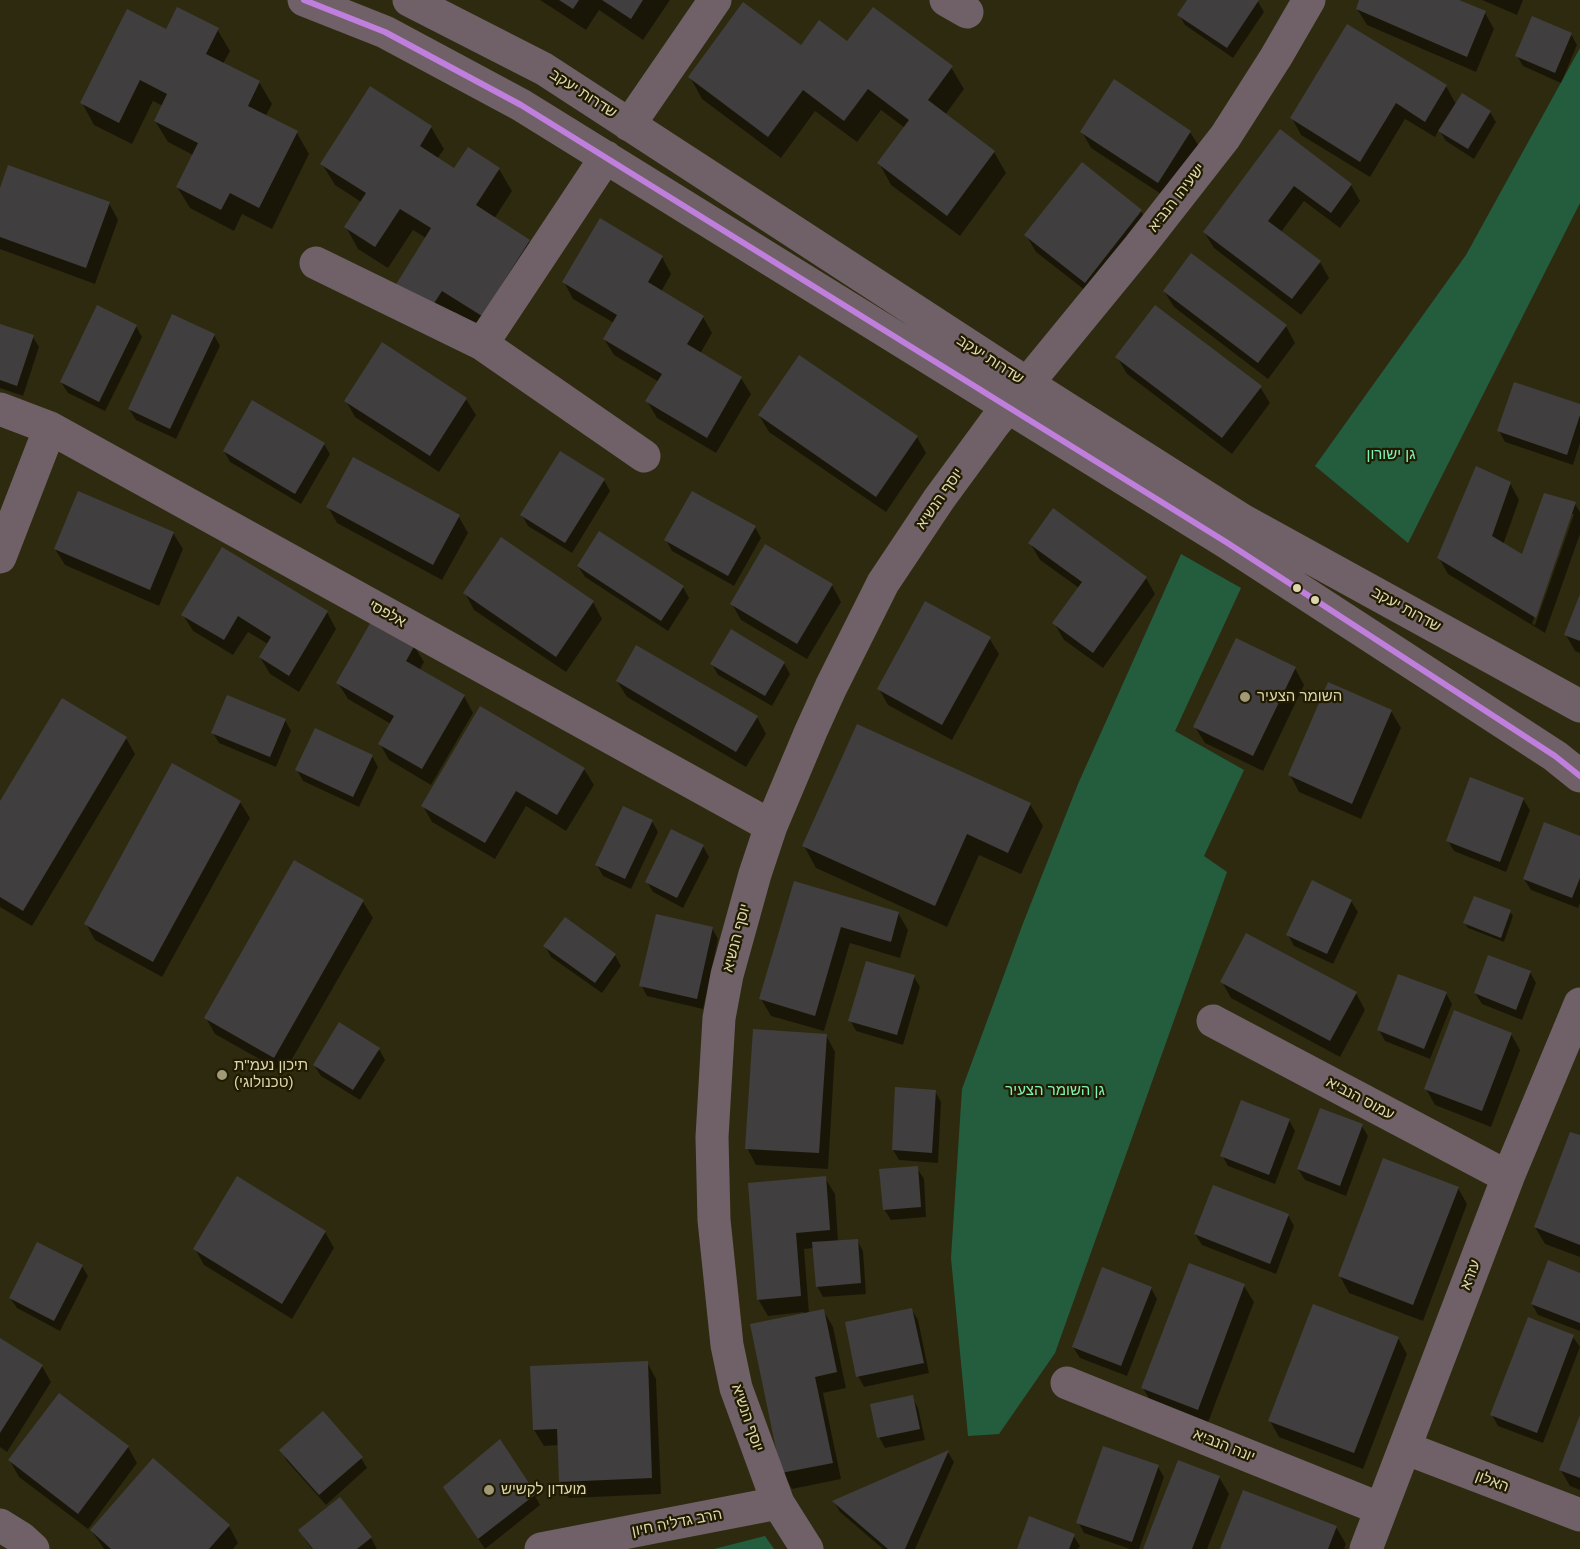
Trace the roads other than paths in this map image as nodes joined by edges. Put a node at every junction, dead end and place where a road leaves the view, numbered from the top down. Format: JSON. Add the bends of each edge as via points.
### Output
{"nodes":[{"id":1,"x":304,"y":0,"type":"edge"},
{"id":2,"x":409,"y":0,"type":"edge"},
{"id":3,"x":715,"y":0,"type":"edge"},
{"id":4,"x":1309,"y":0,"type":"edge"},
{"id":5,"x":629,"y":124,"type":"junction"},
{"id":6,"x":606,"y":157,"type":"junction"},
{"id":7,"x":316,"y":262,"type":"dead end"},
{"id":8,"x":482,"y":345,"type":"junction"},
{"id":9,"x":1018,"y":395,"type":"junction"},
{"id":10,"x":0,"y":409,"type":"edge"},
{"id":11,"x":50,"y":428,"type":"junction"},
{"id":12,"x":644,"y":456,"type":"dead end"},
{"id":13,"x":0,"y":557,"type":"edge"},
{"id":14,"x":1580,"y":706,"type":"edge"},
{"id":15,"x":1580,"y":776,"type":"edge"},
{"id":16,"x":771,"y":826,"type":"junction"},
{"id":17,"x":1580,"y":1004,"type":"edge"},
{"id":18,"x":1213,"y":1021,"type":"dead end"},
{"id":19,"x":1508,"y":1177,"type":"junction"},
{"id":20,"x":1067,"y":1383,"type":"dead end"},
{"id":21,"x":1405,"y":1448,"type":"junction"},
{"id":22,"x":778,"y":1503,"type":"junction"},
{"id":23,"x":1382,"y":1509,"type":"junction"},
{"id":24,"x":1580,"y":1515,"type":"edge"},
{"id":25,"x":0,"y":1525,"type":"edge"},
{"id":26,"x":33,"y":1549,"type":"edge"},
{"id":27,"x":541,"y":1549,"type":"edge"},
{"id":28,"x":807,"y":1549,"type":"edge"},
{"id":29,"x":1366,"y":1549,"type":"edge"}],
"edges":[{"from":1,"to":6,"type":"street","name":"שדרות יעקב","via":[[385,32],[521,105]]},
{"from":2,"to":5,"type":"street","name":"שדרות יעקב","via":[[544,69]]},
{"from":3,"to":5,"type":"street"},
{"from":4,"to":9,"type":"street","name":"ישעיהו הנביא","via":[[1225,137]]},
{"from":5,"to":9,"type":"street","name":"שדרות יעקב"},
{"from":6,"to":8,"type":"street"},
{"from":6,"to":9,"type":"street","name":"שדרות יעקב"},
{"from":7,"to":8,"type":"street"},
{"from":8,"to":12,"type":"street"},
{"from":9,"to":14,"type":"street","name":"שדרות יעקב"},
{"from":9,"to":15,"type":"street","name":"שדרות יעקב","via":[[1236,548]]},
{"from":9,"to":16,"type":"street","name":"יוסף הנשיא","via":[[939,499],[884,583],[831,687]]},
{"from":10,"to":11,"type":"street","name":"אלפסי"},
{"from":11,"to":13,"type":"street"},
{"from":11,"to":16,"type":"street","name":"אלפסי"},
{"from":16,"to":22,"type":"street","name":"יוסף הנשיא","via":[[727,975],[720,1018],[712,1137],[714,1220],[727,1346],[736,1388]]},
{"from":17,"to":19,"type":"street","name":"עזרא"},
{"from":18,"to":19,"type":"street","name":"עמוס הנביא"},
{"from":19,"to":21,"type":"street","name":"עזרא"},
{"from":20,"to":23,"type":"street","name":"יונה הנביא"},
{"from":21,"to":23,"type":"street","name":"עזרא"},
{"from":21,"to":24,"type":"street","name":"האלון"},
{"from":22,"to":27,"type":"street","name":"הרב גדליה חיון"},
{"from":22,"to":28,"type":"street","name":"יוסף הנשיא"},
{"from":23,"to":29,"type":"street","name":"עזרא"},
{"from":25,"to":26,"type":"street"}]}
